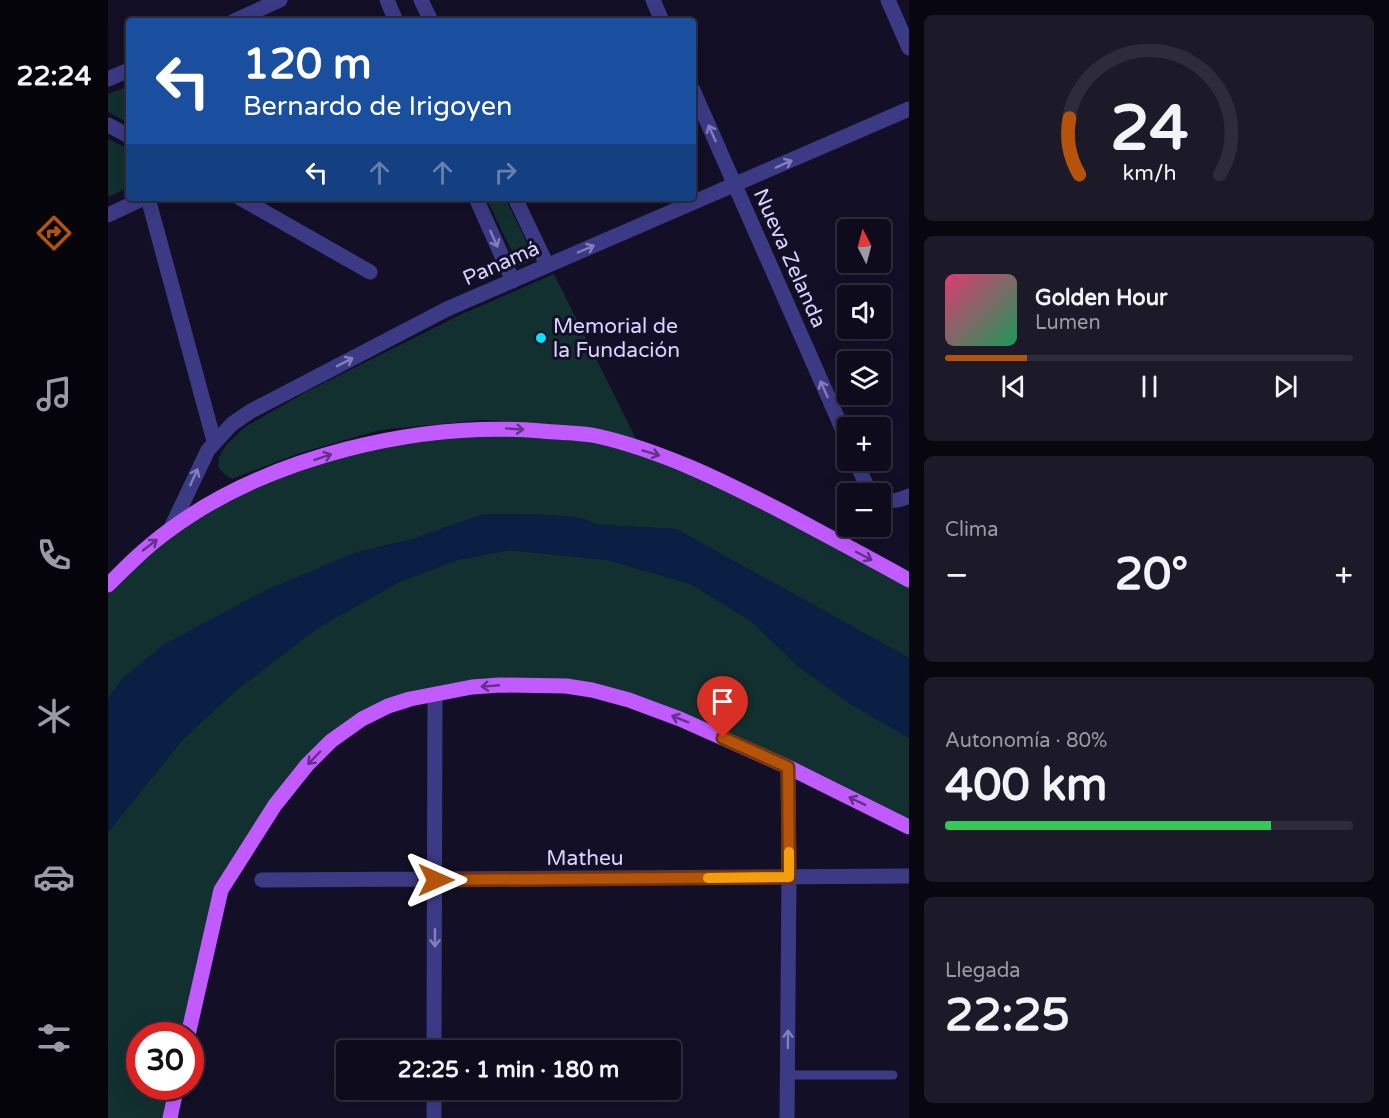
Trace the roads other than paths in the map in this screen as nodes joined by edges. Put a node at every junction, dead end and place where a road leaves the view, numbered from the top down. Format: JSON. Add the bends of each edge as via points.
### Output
{"nodes":[{"id":1,"x":280,"y":0,"type":"edge"},
{"id":2,"x":387,"y":0,"type":"edge"},
{"id":3,"x":421,"y":0,"type":"edge"},
{"id":4,"x":653,"y":0,"type":"edge"},
{"id":5,"x":888,"y":0,"type":"edge"},
{"id":6,"x":241,"y":18,"type":"edge"},
{"id":7,"x":395,"y":18,"type":"edge"},
{"id":8,"x":430,"y":18,"type":"edge"},
{"id":9,"x":661,"y":18,"type":"edge"},
{"id":10,"x":909,"y":48,"type":"edge"},
{"id":11,"x":126,"y":71,"type":"edge"},
{"id":12,"x":108,"y":79,"type":"edge"},
{"id":13,"x":696,"y":97,"type":"edge"},
{"id":14,"x":909,"y":110,"type":"edge"},
{"id":15,"x":108,"y":125,"type":"edge"},
{"id":16,"x":126,"y":134,"type":"edge"},
{"id":17,"x":735,"y":185,"type":"junction"},
{"id":18,"x":139,"y":201,"type":"edge"},
{"id":19,"x":147,"y":201,"type":"edge"},
{"id":20,"x":245,"y":201,"type":"edge"},
{"id":21,"x":477,"y":201,"type":"edge"},
{"id":22,"x":516,"y":201,"type":"edge"},
{"id":23,"x":108,"y":215,"type":"edge"},
{"id":24,"x":547,"y":265,"type":"junction"},
{"id":25,"x":370,"y":272,"type":"dead end"},
{"id":26,"x":513,"y":281,"type":"junction"},
{"id":27,"x":837,"y":417,"type":"edge"},
{"id":28,"x":214,"y":441,"type":"junction"},
{"id":29,"x":909,"y":496,"type":"edge"},
{"id":30,"x":891,"y":501,"type":"edge"},
{"id":31,"x":170,"y":530,"type":"junction"},
{"id":32,"x":909,"y":580,"type":"edge"},
{"id":33,"x":108,"y":585,"type":"edge"},
{"id":34,"x":435,"y":694,"type":"junction"},
{"id":35,"x":788,"y":767,"type":"junction"},
{"id":36,"x":909,"y":827,"type":"edge"},
{"id":37,"x":909,"y":876,"type":"edge"},
{"id":38,"x":789,"y":877,"type":"junction"},
{"id":39,"x":262,"y":880,"type":"dead end"},
{"id":40,"x":436,"y":880,"type":"junction"},
{"id":41,"x":191,"y":1022,"type":"edge"},
{"id":42,"x":434,"y":1040,"type":"edge"},
{"id":43,"x":788,"y":1075,"type":"junction"},
{"id":44,"x":893,"y":1075,"type":"dead end"},
{"id":45,"x":434,"y":1100,"type":"edge"},
{"id":46,"x":434,"y":1118,"type":"edge"},
{"id":47,"x":787,"y":1118,"type":"edge"}],
"edges":[{"from":1,"to":6,"type":"street"},
{"from":2,"to":7,"type":"street"},
{"from":3,"to":8,"type":"street"},
{"from":4,"to":9,"type":"street"},
{"from":5,"to":10,"type":"street"},
{"from":11,"to":12,"type":"street"},
{"from":17,"to":13,"type":"street","name":"Nueva Zelanda","one_way":true},
{"from":17,"to":14,"type":"street","name":"Panamá","one_way":true},
{"from":15,"to":16,"type":"street"},
{"from":24,"to":17,"type":"street","name":"Panamá","one_way":true},
{"from":27,"to":17,"type":"street","name":"Nueva Zelanda","one_way":true},
{"from":18,"to":23,"type":"street"},
{"from":19,"to":28,"type":"street"},
{"from":20,"to":25,"type":"street"},
{"from":21,"to":26,"type":"street","one_way":true},
{"from":22,"to":24,"type":"street"},
{"from":24,"to":26,"type":"street","name":"Panamá"},
{"from":28,"to":26,"type":"street","name":"Panamá","one_way":true,"via":[[251,411],[447,309]]},
{"from":31,"to":28,"type":"street","name":"Panamá","one_way":true},
{"from":29,"to":30,"type":"street"},
{"from":31,"to":32,"type":"main road","one_way":true,"via":[[216,500],[322,457],[382,440],[441,431],[507,428],[595,436],[663,456],[718,478]]},
{"from":33,"to":31,"type":"main road","one_way":true},
{"from":35,"to":34,"type":"main road","one_way":true,"via":[[680,719],[592,690],[500,685]]},
{"from":34,"to":40,"type":"street"},
{"from":34,"to":41,"type":"main road","one_way":true,"via":[[388,706],[362,719],[322,750],[280,799],[222,890]]},
{"from":36,"to":35,"type":"main road","one_way":true},
{"from":35,"to":38,"type":"street"},
{"from":37,"to":38,"type":"street","name":"Matheu"},
{"from":38,"to":40,"type":"street","name":"Matheu"},
{"from":43,"to":38,"type":"street","one_way":true},
{"from":39,"to":40,"type":"street","name":"Matheu"},
{"from":40,"to":42,"type":"street","one_way":true},
{"from":43,"to":44,"type":"lane"},
{"from":43,"to":47,"type":"street"},
{"from":45,"to":46,"type":"street"}]}
